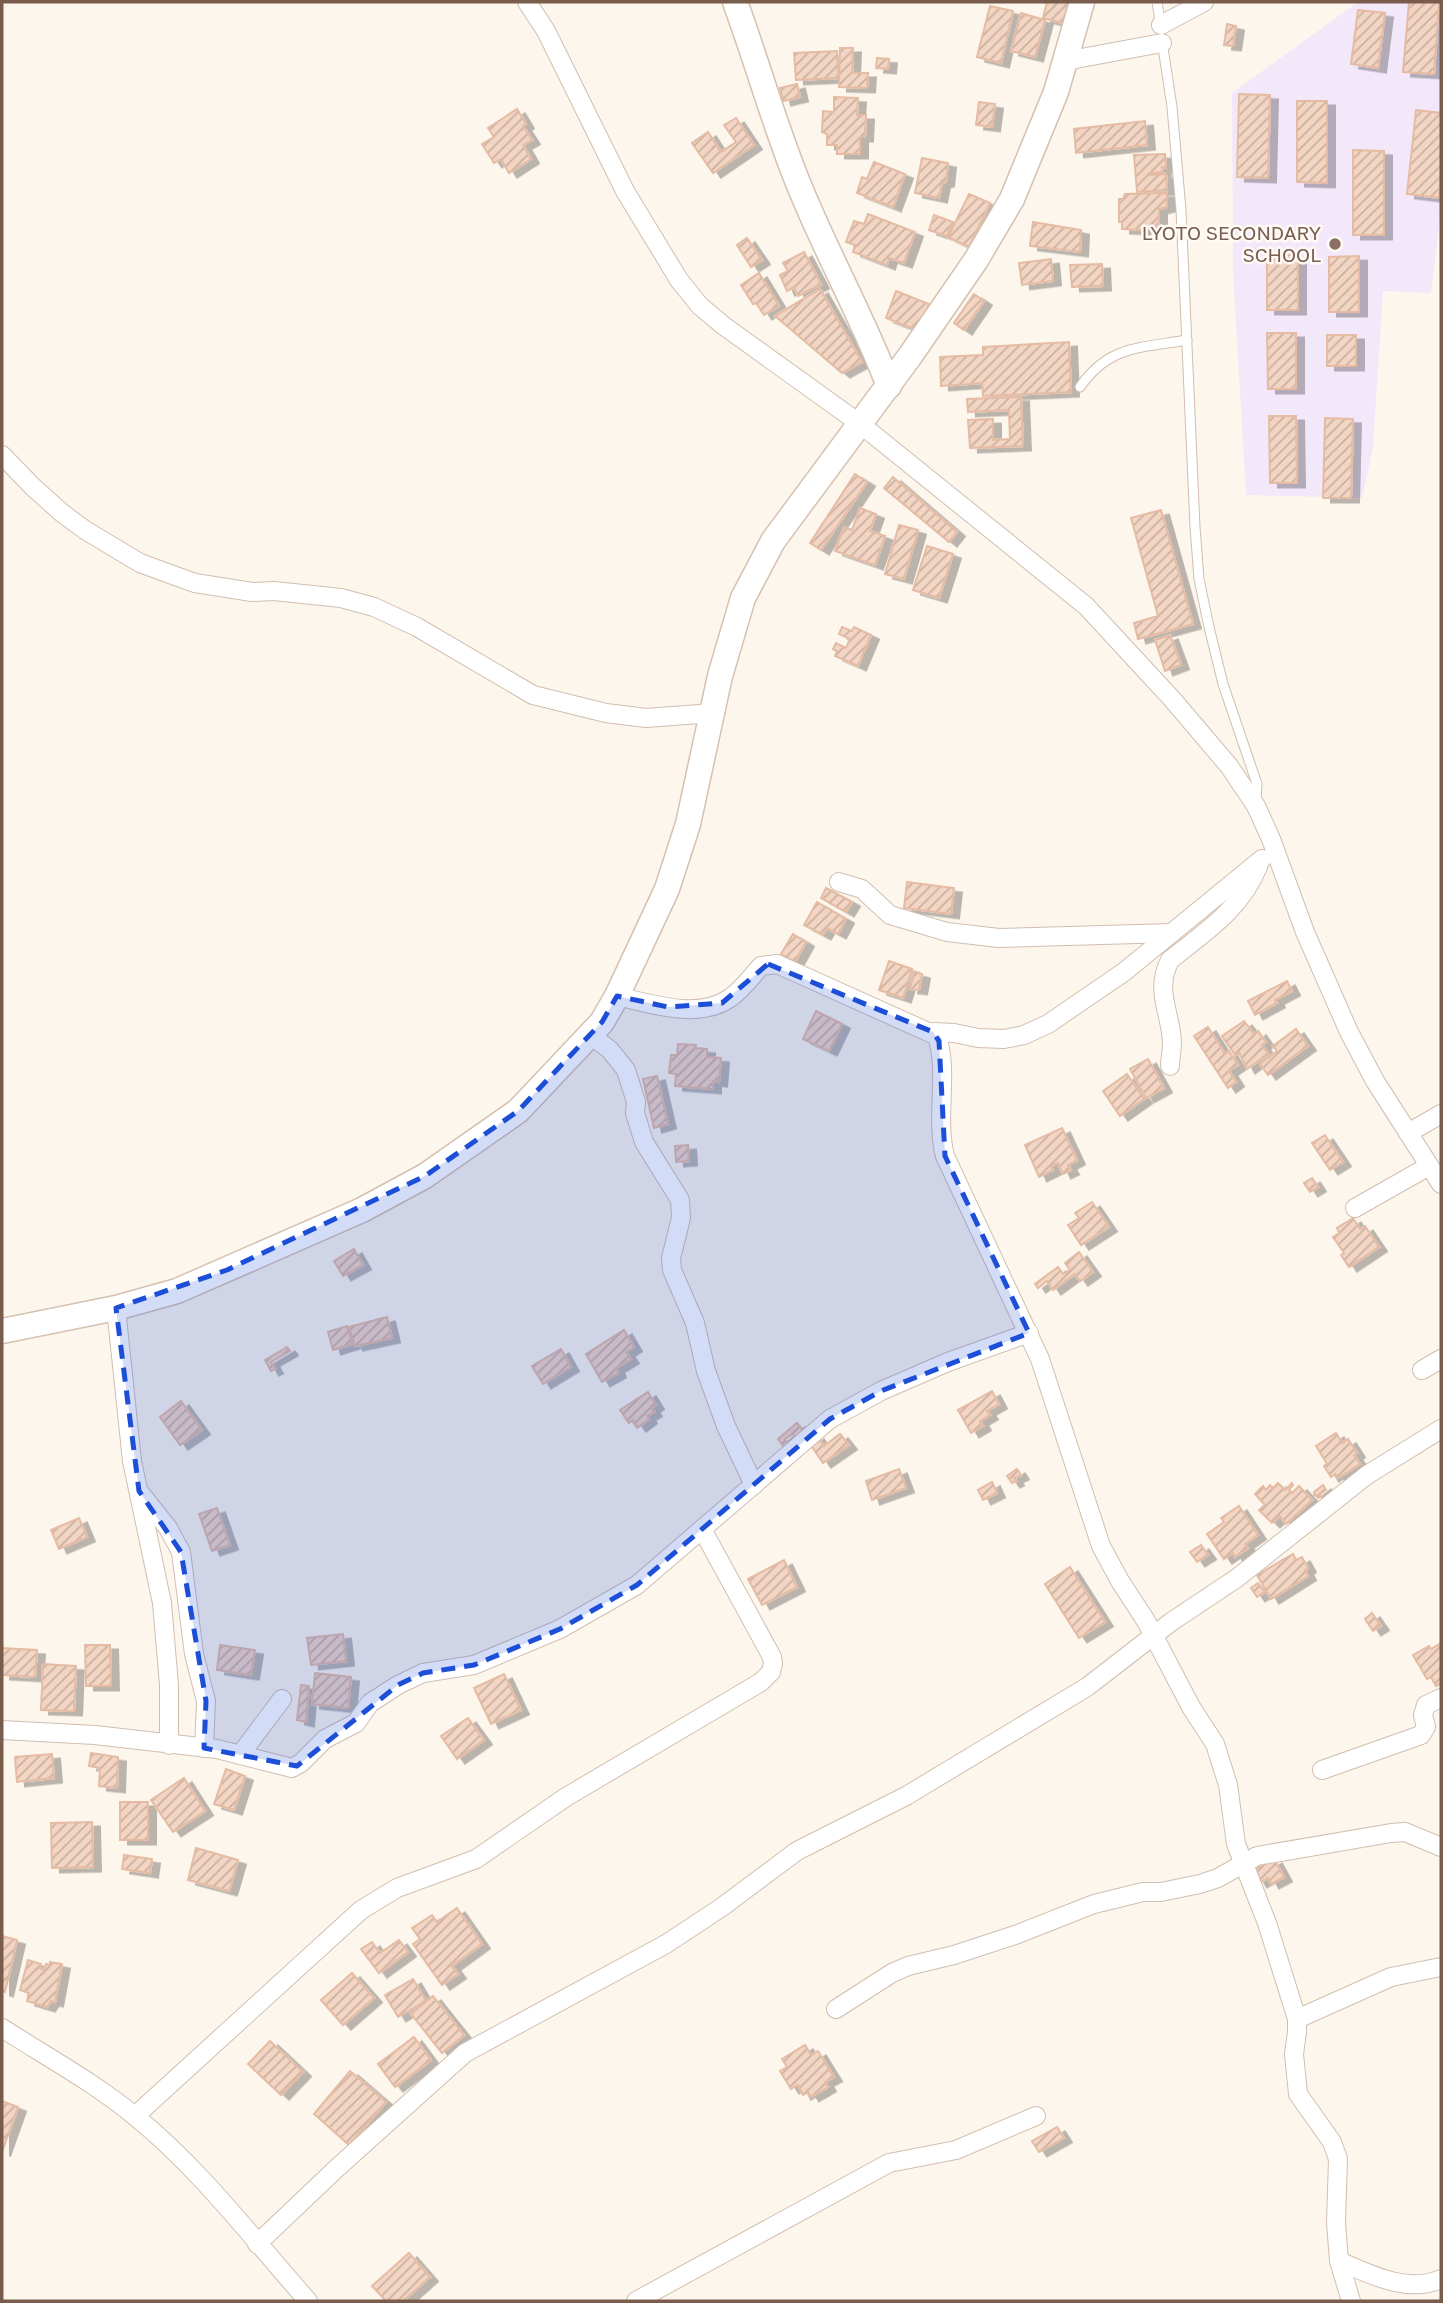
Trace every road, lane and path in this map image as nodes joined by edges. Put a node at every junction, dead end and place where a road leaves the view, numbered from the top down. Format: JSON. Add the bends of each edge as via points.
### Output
{"nodes":[{"id":1,"x":527,"y":2,"type":"edge"},
{"id":2,"x":735,"y":2,"type":"edge"},
{"id":3,"x":1082,"y":2,"type":"edge"},
{"id":4,"x":1157,"y":2,"type":"edge"},
{"id":5,"x":1204,"y":2,"type":"edge"},
{"id":6,"x":1162,"y":34,"type":"junction"},
{"id":7,"x":1065,"y":61,"type":"junction"},
{"id":8,"x":1187,"y":340,"type":"junction"},
{"id":9,"x":888,"y":386,"type":"junction"},
{"id":10,"x":1080,"y":387,"type":"dead end"},
{"id":11,"x":859,"y":423,"type":"junction"},
{"id":12,"x":4,"y":462,"type":"edge"},
{"id":13,"x":713,"y":713,"type":"junction"},
{"id":14,"x":1256,"y":806,"type":"junction"},
{"id":15,"x":1271,"y":839,"type":"junction"},
{"id":16,"x":1262,"y":859,"type":"junction"},
{"id":17,"x":839,"y":882,"type":"dead end"},
{"id":18,"x":1172,"y":933,"type":"junction"},
{"id":19,"x":617,"y":996,"type":"junction"},
{"id":20,"x":933,"y":1032,"type":"junction"},
{"id":21,"x":591,"y":1035,"type":"junction"},
{"id":22,"x":1170,"y":1066,"type":"dead end"},
{"id":23,"x":1441,"y":1114,"type":"edge"},
{"id":24,"x":1408,"y":1133,"type":"junction"},
{"id":25,"x":1429,"y":1166,"type":"junction"},
{"id":26,"x":1441,"y":1184,"type":"edge"},
{"id":27,"x":1355,"y":1208,"type":"dead end"},
{"id":28,"x":116,"y":1308,"type":"junction"},
{"id":29,"x":2,"y":1331,"type":"edge"},
{"id":30,"x":1029,"y":1333,"type":"junction"},
{"id":31,"x":1441,"y":1359,"type":"edge"},
{"id":32,"x":1422,"y":1370,"type":"dead end"},
{"id":33,"x":1441,"y":1429,"type":"edge"},
{"id":34,"x":754,"y":1485,"type":"junction"},
{"id":35,"x":139,"y":1491,"type":"junction"},
{"id":36,"x":702,"y":1529,"type":"junction"},
{"id":37,"x":1154,"y":1635,"type":"junction"},
{"id":38,"x":1441,"y":1698,"type":"edge"},
{"id":39,"x":282,"y":1699,"type":"dead end"},
{"id":40,"x":2,"y":1730,"type":"edge"},
{"id":41,"x":169,"y":1745,"type":"junction"},
{"id":42,"x":204,"y":1748,"type":"junction"},
{"id":43,"x":240,"y":1755,"type":"junction"},
{"id":44,"x":1322,"y":1770,"type":"dead end"},
{"id":45,"x":1441,"y":1847,"type":"edge"},
{"id":46,"x":1242,"y":1863,"type":"junction"},
{"id":47,"x":1441,"y":1967,"type":"edge"},
{"id":48,"x":836,"y":2009,"type":"dead end"},
{"id":49,"x":1297,"y":2020,"type":"junction"},
{"id":50,"x":2,"y":2028,"type":"edge"},
{"id":51,"x":135,"y":2116,"type":"junction"},
{"id":52,"x":1036,"y":2116,"type":"dead end"},
{"id":53,"x":257,"y":2244,"type":"junction"},
{"id":54,"x":1339,"y":2261,"type":"junction"},
{"id":55,"x":1441,"y":2279,"type":"edge"},
{"id":56,"x":308,"y":2301,"type":"edge"},
{"id":57,"x":636,"y":2301,"type":"edge"},
{"id":58,"x":1351,"y":2301,"type":"edge"}],
"edges":[{"from":1,"to":11,"type":"street","via":[[625,191],[700,306]]},
{"from":2,"to":9,"type":"street","via":[[800,188],[871,339]]},
{"from":3,"to":7,"type":"street"},
{"from":4,"to":6,"type":"lane"},
{"from":5,"to":6,"type":"street"},
{"from":6,"to":7,"type":"street"},
{"from":6,"to":8,"type":"lane","via":[[1177,157]]},
{"from":7,"to":9,"type":"street","via":[[1012,199],[976,260]]},
{"from":8,"to":10,"type":"lane","via":[[1113,354],[1098,364]]},
{"from":8,"to":14,"type":"lane","via":[[1199,579],[1223,684],[1257,784]]},
{"from":9,"to":11,"type":"street"},
{"from":11,"to":13,"type":"street","via":[[781,529],[753,576],[732,630]]},
{"from":11,"to":14,"type":"street","via":[[1086,606],[1201,731]]},
{"from":12,"to":13,"type":"street","via":[[85,530],[140,563],[195,583],[341,598],[374,607],[417,626],[533,695],[646,718]]},
{"from":13,"to":19,"type":"street","via":[[688,824],[667,889]]},
{"from":14,"to":15,"type":"street"},
{"from":15,"to":16,"type":"street"},
{"from":15,"to":24,"type":"street","via":[[1349,1032]]},
{"from":16,"to":18,"type":"street"},
{"from":16,"to":22,"type":"street","via":[[1226,917],[1170,960],[1165,970],[1161,986],[1172,1044]]},
{"from":17,"to":18,"type":"street","via":[[862,889],[890,915],[947,932],[999,938]]},
{"from":18,"to":20,"type":"street","via":[[1074,1008],[1024,1035],[1004,1039]]},
{"from":19,"to":20,"type":"street","via":[[668,1007],[703,1008],[730,998],[761,966],[777,964]]},
{"from":19,"to":21,"type":"street"},
{"from":20,"to":30,"type":"street","via":[[939,1041],[940,1133],[945,1156]]},
{"from":21,"to":28,"type":"street","via":[[518,1111],[425,1176],[362,1210],[228,1270],[177,1291]]},
{"from":21,"to":34,"type":"street","via":[[626,1070],[644,1142],[680,1200],[672,1270],[695,1323],[726,1426]]},
{"from":23,"to":24,"type":"street"},
{"from":24,"to":25,"type":"street"},
{"from":25,"to":26,"type":"street"},
{"from":25,"to":27,"type":"street"},
{"from":28,"to":29,"type":"street"},
{"from":28,"to":35,"type":"street"},
{"from":30,"to":34,"type":"street","via":[[862,1400],[830,1419]]},
{"from":30,"to":37,"type":"street","via":[[1101,1546]]},
{"from":31,"to":32,"type":"street"},
{"from":33,"to":37,"type":"street","via":[[1367,1475],[1237,1578]]},
{"from":34,"to":36,"type":"street"},
{"from":35,"to":41,"type":"street","via":[[163,1614]]},
{"from":35,"to":42,"type":"street","via":[[181,1552],[194,1654],[206,1701]]},
{"from":36,"to":43,"type":"street","via":[[649,1577],[560,1629],[474,1665],[423,1673],[378,1696],[356,1724],[325,1740],[297,1766],[285,1768]]},
{"from":36,"to":51,"type":"street","via":[[772,1657],[771,1672],[722,1706],[566,1797],[476,1859],[397,1888],[360,1910]]},
{"from":37,"to":46,"type":"street","via":[[1222,1760]]},
{"from":37,"to":53,"type":"street","via":[[1087,1687],[1029,1723],[906,1796],[797,1851],[666,1944],[465,2053]]},
{"from":38,"to":44,"type":"street","via":[[1426,1705],[1426,1727],[1421,1735]]},
{"from":39,"to":43,"type":"street"},
{"from":40,"to":41,"type":"street"},
{"from":41,"to":42,"type":"street"},
{"from":42,"to":43,"type":"street"},
{"from":45,"to":46,"type":"street","via":[[1405,1832],[1391,1833],[1257,1856]]},
{"from":46,"to":48,"type":"street","via":[[1200,1884],[1118,1897],[954,1955],[908,1966]]},
{"from":46,"to":49,"type":"street","via":[[1267,1923]]},
{"from":47,"to":49,"type":"street","via":[[1391,1976]]},
{"from":49,"to":54,"type":"street","via":[[1298,2094],[1332,2142],[1338,2159]]},
{"from":50,"to":51,"type":"street"},
{"from":51,"to":53,"type":"street","via":[[177,2154]]},
{"from":52,"to":57,"type":"street","via":[[956,2150],[889,2163]]},
{"from":53,"to":56,"type":"street"},
{"from":54,"to":55,"type":"street","via":[[1406,2284]]},
{"from":54,"to":58,"type":"street"}]}
